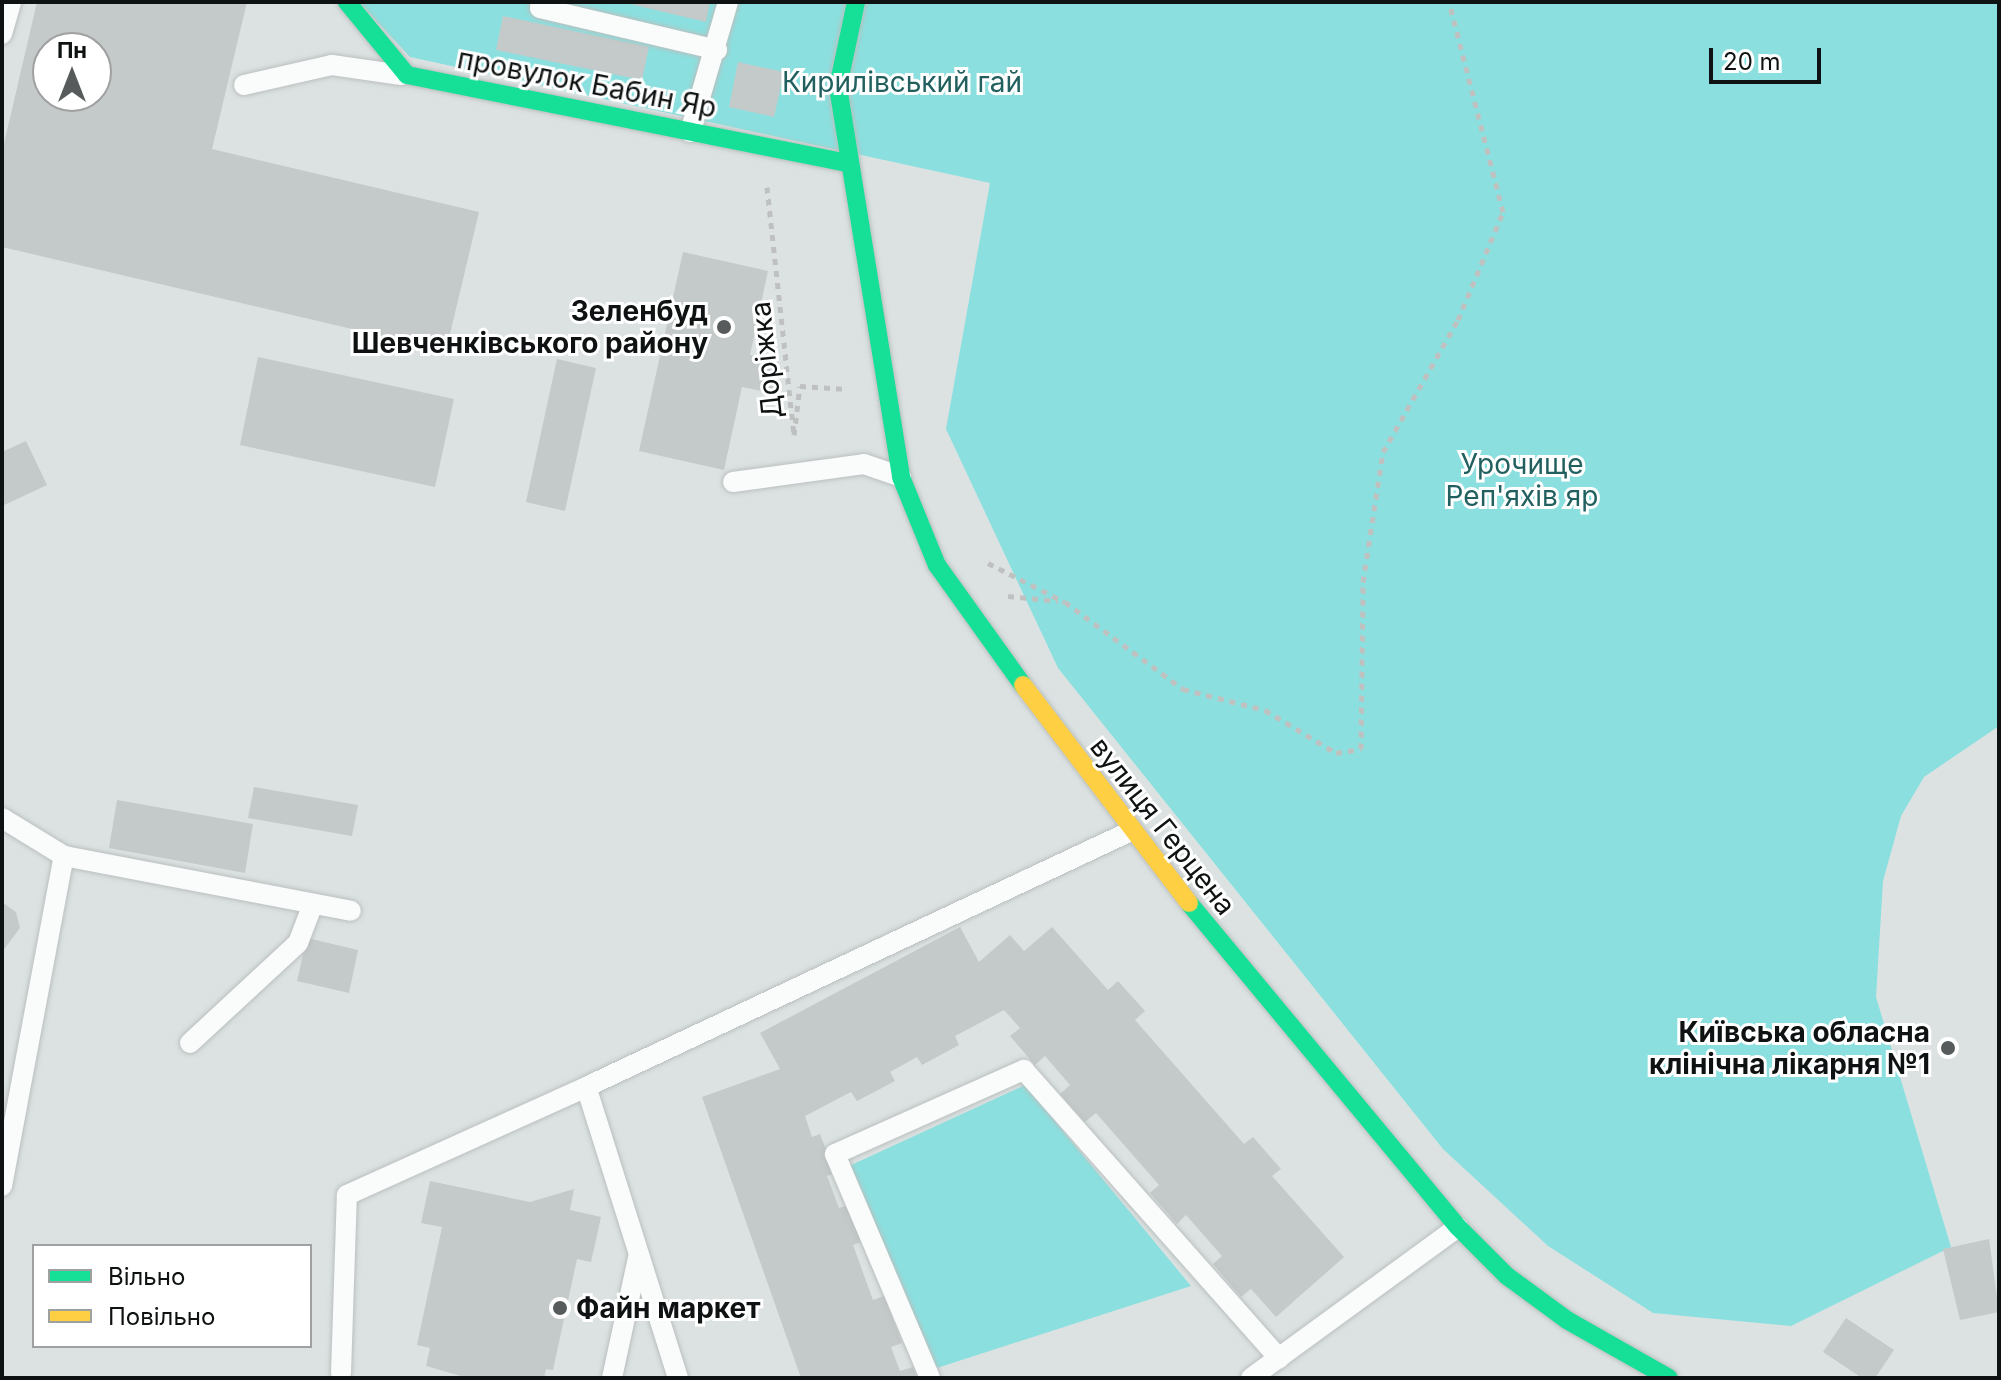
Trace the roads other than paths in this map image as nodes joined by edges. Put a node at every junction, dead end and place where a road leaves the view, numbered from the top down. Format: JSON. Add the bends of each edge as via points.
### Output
{"nodes":[{"id":1,"x":11,"y":2,"type":"edge"},
{"id":2,"x":347,"y":2,"type":"edge"},
{"id":3,"x":541,"y":2,"type":"edge"},
{"id":4,"x":728,"y":2,"type":"edge"},
{"id":5,"x":856,"y":2,"type":"edge"},
{"id":6,"x":2,"y":34,"type":"edge"},
{"id":7,"x":717,"y":50,"type":"junction"},
{"id":8,"x":407,"y":75,"type":"junction"},
{"id":9,"x":244,"y":85,"type":"dead end"},
{"id":10,"x":690,"y":132,"type":"junction"},
{"id":11,"x":849,"y":163,"type":"junction"},
{"id":12,"x":901,"y":477,"type":"junction"},
{"id":13,"x":733,"y":482,"type":"dead end"},
{"id":14,"x":2,"y":818,"type":"edge"},
{"id":15,"x":1129,"y":832,"type":"junction"},
{"id":16,"x":64,"y":856,"type":"junction"},
{"id":17,"x":313,"y":904,"type":"junction"},
{"id":18,"x":351,"y":911,"type":"dead end"},
{"id":19,"x":190,"y":1043,"type":"dead end"},
{"id":20,"x":586,"y":1087,"type":"junction"},
{"id":21,"x":2,"y":1186,"type":"edge"},
{"id":22,"x":1458,"y":1227,"type":"junction"},
{"id":23,"x":639,"y":1254,"type":"junction"},
{"id":24,"x":1279,"y":1358,"type":"junction"},
{"id":25,"x":341,"y":1373,"type":"dead end"},
{"id":26,"x":1655,"y":1376,"type":"edge"},
{"id":27,"x":612,"y":1378,"type":"edge"},
{"id":28,"x":678,"y":1378,"type":"edge"},
{"id":29,"x":930,"y":1378,"type":"edge"},
{"id":30,"x":1251,"y":1378,"type":"edge"}],
"edges":[{"from":1,"to":6,"type":"lane"},
{"from":2,"to":8,"type":"street"},
{"from":3,"to":7,"type":"lane","via":[[540,8]]},
{"from":4,"to":7,"type":"lane"},
{"from":5,"to":11,"type":"street","name":"вулиця Герцена","via":[[838,87]]},
{"from":7,"to":10,"type":"lane"},
{"from":8,"to":9,"type":"lane","via":[[332,65]]},
{"from":8,"to":10,"type":"street","name":"провулок Бабин Яр"},
{"from":10,"to":11,"type":"street","name":"провулок Бабин Яр"},
{"from":11,"to":12,"type":"street","name":"вулиця Герцена"},
{"from":12,"to":13,"type":"lane","via":[[864,464]]},
{"from":12,"to":15,"type":"street","name":"вулиця Герцена","via":[[937,565]]},
{"from":14,"to":16,"type":"lane"},
{"from":15,"to":20,"type":"lane"},
{"from":15,"to":22,"type":"street","name":"вулиця Герцена"},
{"from":16,"to":17,"type":"lane"},
{"from":16,"to":21,"type":"lane"},
{"from":17,"to":18,"type":"lane"},
{"from":17,"to":19,"type":"lane","via":[[298,943]]},
{"from":20,"to":23,"type":"lane"},
{"from":20,"to":25,"type":"lane","via":[[347,1195]]},
{"from":22,"to":24,"type":"lane"},
{"from":22,"to":26,"type":"street","name":"вулиця Герцена","via":[[1507,1276]]},
{"from":23,"to":27,"type":"lane"},
{"from":23,"to":28,"type":"lane"},
{"from":24,"to":29,"type":"lane","via":[[1024,1070],[835,1154]]},
{"from":24,"to":30,"type":"lane"}]}
